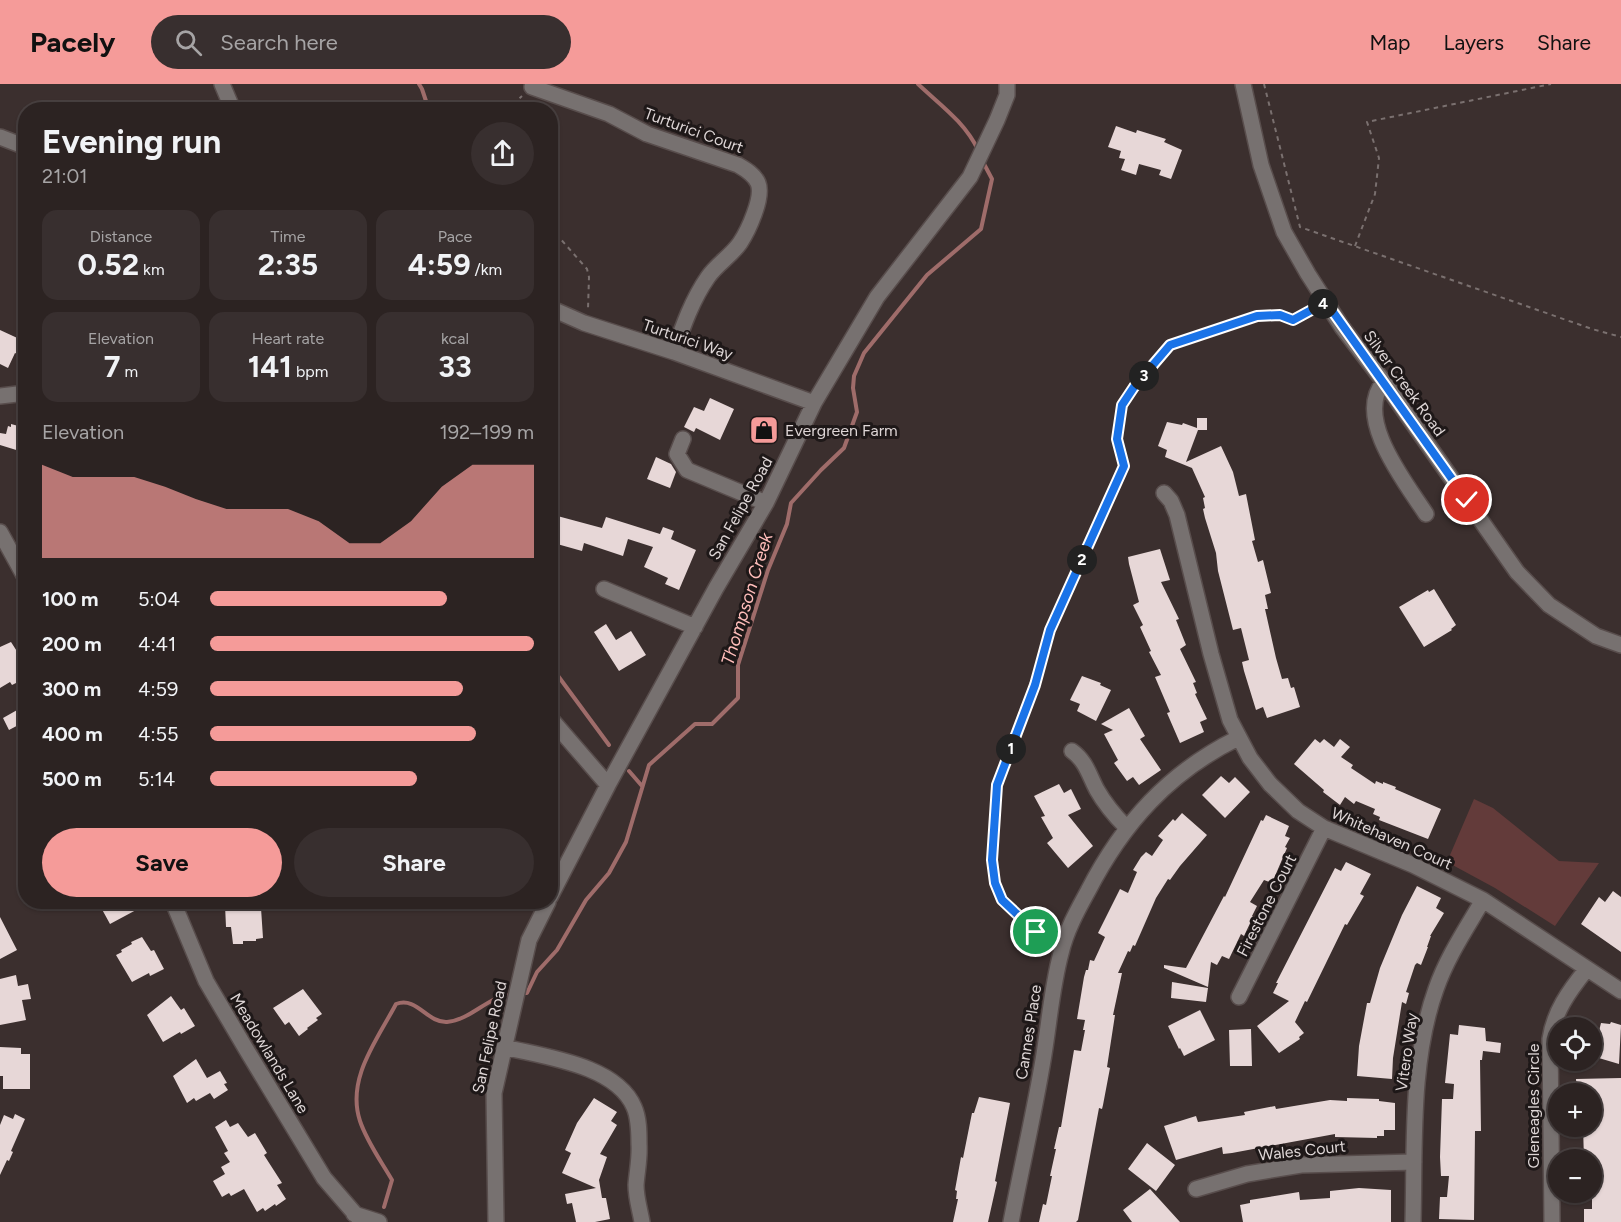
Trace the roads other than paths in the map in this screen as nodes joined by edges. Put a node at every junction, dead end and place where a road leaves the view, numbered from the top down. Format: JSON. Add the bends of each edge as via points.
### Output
{"nodes":[{"id":1,"x":222,"y":84,"type":"edge"},
{"id":2,"x":1007,"y":84,"type":"edge"},
{"id":3,"x":1242,"y":84,"type":"edge"},
{"id":4,"x":532,"y":87,"type":"road end"},
{"id":5,"x":230,"y":102,"type":"edge"},
{"id":6,"x":0,"y":137,"type":"edge"},
{"id":7,"x":18,"y":144,"type":"edge"},
{"id":8,"x":558,"y":312,"type":"edge"},
{"id":9,"x":674,"y":352,"type":"junction"},
{"id":10,"x":1384,"y":382,"type":"junction"},
{"id":11,"x":18,"y":394,"type":"edge"},
{"id":12,"x":0,"y":396,"type":"edge"},
{"id":13,"x":814,"y":403,"type":"junction"},
{"id":14,"x":683,"y":439,"type":"dead end"},
{"id":15,"x":1164,"y":493,"type":"dead end"},
{"id":16,"x":766,"y":503,"type":"junction"},
{"id":17,"x":1426,"y":514,"type":"dead end"},
{"id":18,"x":2,"y":538,"type":"edge"},
{"id":19,"x":18,"y":565,"type":"edge"},
{"id":20,"x":604,"y":589,"type":"dead end"},
{"id":21,"x":695,"y":627,"type":"junction"},
{"id":22,"x":1621,"y":645,"type":"edge"},
{"id":23,"x":558,"y":727,"type":"edge"},
{"id":24,"x":1238,"y":738,"type":"junction"},
{"id":25,"x":1072,"y":751,"type":"dead end"},
{"id":26,"x":608,"y":785,"type":"junction"},
{"id":27,"x":1126,"y":827,"type":"junction"},
{"id":28,"x":1324,"y":828,"type":"junction"},
{"id":29,"x":558,"y":882,"type":"edge"},
{"id":30,"x":1483,"y":900,"type":"junction"},
{"id":31,"x":176,"y":909,"type":"edge"},
{"id":32,"x":544,"y":909,"type":"edge"},
{"id":33,"x":1586,"y":970,"type":"junction"},
{"id":34,"x":1621,"y":991,"type":"edge"},
{"id":35,"x":1239,"y":997,"type":"dead end"},
{"id":36,"x":504,"y":1047,"type":"junction"},
{"id":37,"x":1414,"y":1162,"type":"junction"},
{"id":38,"x":1196,"y":1189,"type":"dead end"},
{"id":39,"x":358,"y":1218,"type":"edge"},
{"id":40,"x":379,"y":1222,"type":"edge"},
{"id":41,"x":496,"y":1222,"type":"edge"},
{"id":42,"x":642,"y":1222,"type":"edge"},
{"id":43,"x":1011,"y":1222,"type":"edge"},
{"id":44,"x":1413,"y":1222,"type":"edge"},
{"id":45,"x":1552,"y":1222,"type":"edge"}],
"edges":[{"from":1,"to":5,"type":"street"},
{"from":2,"to":13,"type":"street","name":"San Felipe Road","via":[[997,120],[970,177],[877,297]]},
{"from":3,"to":10,"type":"street","name":"Silver Creek Road","via":[[1261,165],[1284,232],[1326,302]]},
{"from":4,"to":9,"type":"street","name":"Turturici Court","via":[[609,114],[647,134],[738,165],[758,183],[759,195],[748,228],[740,243],[708,277]]},
{"from":6,"to":7,"type":"street"},
{"from":8,"to":9,"type":"street","name":"Turturici Way"},
{"from":9,"to":13,"type":"street","name":"Turturici Way"},
{"from":10,"to":17,"type":"street","via":[[1374,405],[1380,433],[1388,454]]},
{"from":10,"to":22,"type":"street","name":"Silver Creek Road","via":[[1517,572],[1549,605],[1596,636]]},
{"from":11,"to":12,"type":"street"},
{"from":13,"to":16,"type":"street","name":"San Felipe Road"},
{"from":14,"to":16,"type":"street","via":[[677,454],[687,470]]},
{"from":15,"to":24,"type":"street","name":"Whitehaven Court","via":[[1177,515],[1220,689]]},
{"from":16,"to":21,"type":"street","name":"San Felipe Road"},
{"from":18,"to":19,"type":"street"},
{"from":20,"to":21,"type":"street"},
{"from":21,"to":26,"type":"street","name":"San Felipe Road"},
{"from":23,"to":26,"type":"street"},
{"from":24,"to":27,"type":"street","name":"Cannes Place","via":[[1182,772]]},
{"from":24,"to":28,"type":"street","name":"Whitehaven Court","via":[[1270,784],[1298,811]]},
{"from":25,"to":27,"type":"street","via":[[1084,761],[1095,788]]},
{"from":26,"to":29,"type":"street","name":"San Felipe Road"},
{"from":27,"to":43,"type":"street","name":"Cannes Place","via":[[1075,914],[1060,954],[1043,1064]]},
{"from":28,"to":30,"type":"street","name":"Whitehaven Court","via":[[1397,857]]},
{"from":28,"to":35,"type":"street","name":"Firestone Court"},
{"from":30,"to":33,"type":"street","name":"Whitehaven Court"},
{"from":30,"to":37,"type":"street","name":"Vitero Way","via":[[1444,968],[1426,1021]]},
{"from":31,"to":39,"type":"street","name":"Meadowlands Lane","via":[[206,981],[234,1029],[324,1178]]},
{"from":32,"to":36,"type":"street","name":"San Felipe Road","via":[[529,940]]},
{"from":33,"to":34,"type":"street"},
{"from":33,"to":45,"type":"street","name":"Gleneagles Circle","via":[[1568,993],[1551,1032]]},
{"from":36,"to":41,"type":"street","name":"San Felipe Road","via":[[494,1093]]},
{"from":36,"to":42,"type":"street","via":[[594,1071],[622,1089],[636,1115],[640,1151],[637,1195]]},
{"from":37,"to":38,"type":"street","name":"Wales Court","via":[[1302,1165],[1247,1174]]},
{"from":37,"to":44,"type":"street","name":"Vitero Way"},
{"from":39,"to":40,"type":"street","name":"Meadowlands Lane"}]}
